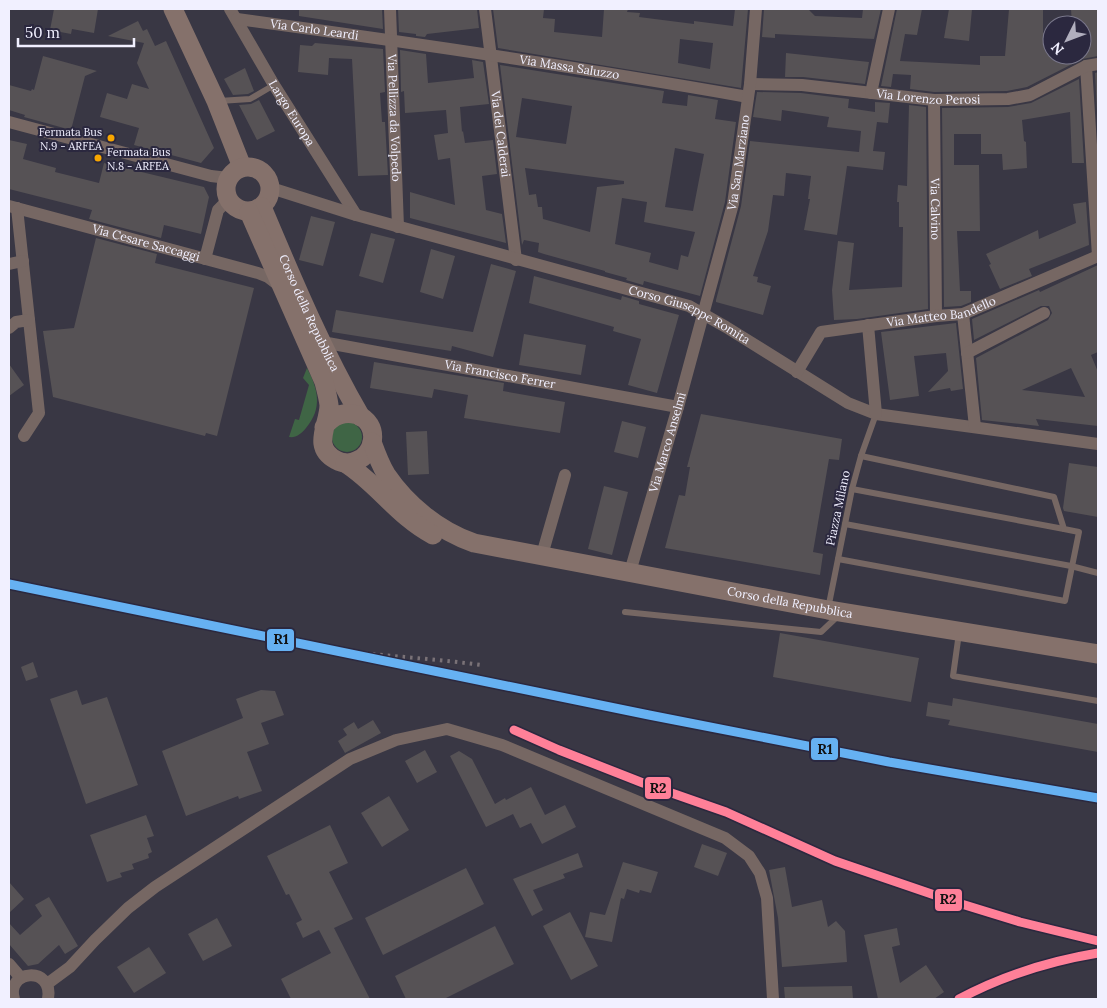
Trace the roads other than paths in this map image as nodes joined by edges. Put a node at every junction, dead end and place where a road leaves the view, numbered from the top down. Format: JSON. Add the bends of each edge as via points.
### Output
{"nodes":[{"id":1,"x":173,"y":9,"type":"edge"},
{"id":2,"x":390,"y":9,"type":"edge"},
{"id":3,"x":485,"y":9,"type":"edge"},
{"id":4,"x":756,"y":9,"type":"edge"},
{"id":5,"x":889,"y":9,"type":"edge"},
{"id":6,"x":234,"y":14,"type":"edge"},
{"id":7,"x":391,"y":40,"type":"junction"},
{"id":8,"x":491,"y":55,"type":"junction"},
{"id":9,"x":1092,"y":65,"type":"edge"},
{"id":10,"x":750,"y":84,"type":"junction"},
{"id":11,"x":274,"y":85,"type":"junction"},
{"id":12,"x":871,"y":92,"type":"junction"},
{"id":13,"x":748,"y":97,"type":"junction"},
{"id":14,"x":934,"y":100,"type":"junction"},
{"id":15,"x":216,"y":101,"type":"junction"},
{"id":16,"x":9,"y":122,"type":"edge"},
{"id":17,"x":235,"y":173,"type":"junction"},
{"id":18,"x":271,"y":188,"type":"junction"},
{"id":19,"x":228,"y":200,"type":"junction"},
{"id":20,"x":13,"y":207,"type":"edge"},
{"id":21,"x":255,"y":209,"type":"junction"},
{"id":22,"x":356,"y":215,"type":"junction"},
{"id":23,"x":398,"y":226,"type":"junction"},
{"id":24,"x":1098,"y":256,"type":"edge"},
{"id":25,"x":204,"y":259,"type":"junction"},
{"id":26,"x":516,"y":260,"type":"junction"},
{"id":27,"x":23,"y":261,"type":"junction"},
{"id":28,"x":9,"y":264,"type":"edge"},
{"id":29,"x":281,"y":287,"type":"junction"},
{"id":30,"x":702,"y":313,"type":"junction"},
{"id":31,"x":1044,"y":313,"type":"dead end"},
{"id":32,"x":963,"y":314,"type":"junction"},
{"id":33,"x":936,"y":316,"type":"junction"},
{"id":34,"x":29,"y":320,"type":"junction"},
{"id":35,"x":868,"y":325,"type":"junction"},
{"id":36,"x":9,"y":328,"type":"edge"},
{"id":37,"x":322,"y":342,"type":"junction"},
{"id":38,"x":966,"y":353,"type":"junction"},
{"id":39,"x":796,"y":372,"type":"junction"},
{"id":40,"x":678,"y":407,"type":"junction"},
{"id":41,"x":876,"y":414,"type":"junction"},
{"id":42,"x":361,"y":417,"type":"junction"},
{"id":43,"x":324,"y":427,"type":"junction"},
{"id":44,"x":975,"y":427,"type":"junction"},
{"id":45,"x":24,"y":436,"type":"dead end"},
{"id":46,"x":372,"y":442,"type":"junction"},
{"id":47,"x":1098,"y":444,"type":"edge"},
{"id":48,"x":861,"y":456,"type":"junction"},
{"id":49,"x":345,"y":463,"type":"junction"},
{"id":50,"x":564,"y":475,"type":"dead end"},
{"id":51,"x":852,"y":489,"type":"junction"},
{"id":52,"x":845,"y":524,"type":"junction"},
{"id":53,"x":1064,"y":529,"type":"junction"},
{"id":54,"x":483,"y":544,"type":"junction"},
{"id":55,"x":542,"y":556,"type":"junction"},
{"id":56,"x":838,"y":559,"type":"junction"},
{"id":57,"x":1071,"y":566,"type":"junction"},
{"id":58,"x":630,"y":572,"type":"junction"},
{"id":59,"x":1098,"y":573,"type":"edge"},
{"id":60,"x":835,"y":611,"type":"junction"},
{"id":61,"x":625,"y":612,"type":"dead end"},
{"id":62,"x":960,"y":632,"type":"junction"},
{"id":63,"x":1098,"y":654,"type":"edge"},
{"id":64,"x":1098,"y":701,"type":"edge"},
{"id":65,"x":9,"y":964,"type":"edge"},
{"id":66,"x":21,"y":978,"type":"junction"},
{"id":67,"x":47,"y":984,"type":"junction"},
{"id":68,"x":14,"y":999,"type":"edge"},
{"id":69,"x":48,"y":999,"type":"edge"},
{"id":70,"x":773,"y":999,"type":"edge"}],
"edges":[{"from":1,"to":15,"type":"street"},
{"from":2,"to":7,"type":"street","name":"Via Pellizza da Volpedo"},
{"from":3,"to":8,"type":"street","name":"Via dei Calderai"},
{"from":4,"to":10,"type":"street","name":"Via San Marziano"},
{"from":5,"to":12,"type":"street"},
{"from":6,"to":7,"type":"street","name":"Via Carlo Leardi"},
{"from":6,"to":11,"type":"street","name":"Largo Europa"},
{"from":7,"to":8,"type":"street","name":"Via Massa Saluzzo"},
{"from":7,"to":23,"type":"street","name":"Via Pellizza da Volpedo"},
{"from":8,"to":13,"type":"street","name":"Via Massa Saluzzo"},
{"from":8,"to":26,"type":"street","name":"Via dei Calderai"},
{"from":9,"to":14,"type":"street","name":"Via Lorenzo Perosi","via":[[1030,95],[988,100]]},
{"from":9,"to":24,"type":"street"},
{"from":10,"to":12,"type":"street","name":"Via Lorenzo Perosi"},
{"from":10,"to":13,"type":"street","name":"Via San Marziano"},
{"from":11,"to":15,"type":"lane","via":[[250,99]]},
{"from":11,"to":22,"type":"street","name":"Largo Europa"},
{"from":12,"to":14,"type":"street","name":"Via Lorenzo Perosi"},
{"from":13,"to":30,"type":"street","name":"Via San Marziano","via":[[733,204]]},
{"from":14,"to":33,"type":"street","name":"Via Calvino"},
{"from":15,"to":17,"type":"street"},
{"from":16,"to":17,"type":"street","via":[[211,176]]},
{"from":17,"to":18,"type":"street","via":[[256,168],[266,176]]},
{"from":17,"to":19,"type":"street","via":[[226,185]]},
{"from":18,"to":21,"type":"street","via":[[270,195]]},
{"from":18,"to":22,"type":"street","name":"Corso Giuseppe Romita"},
{"from":19,"to":21,"type":"street","via":[[237,209]]},
{"from":19,"to":25,"type":"street","via":[[218,210]]},
{"from":20,"to":25,"type":"street","name":"Via Cesare Saccaggi"},
{"from":20,"to":27,"type":"street"},
{"from":21,"to":29,"type":"street","name":"Corso della Repubblica"},
{"from":21,"to":37,"type":"street","name":"Corso della Repubblica","via":[[288,268]]},
{"from":22,"to":23,"type":"street","name":"Corso Giuseppe Romita"},
{"from":23,"to":26,"type":"street","name":"Corso Giuseppe Romita"},
{"from":24,"to":32,"type":"street","name":"Via Matteo Bandello"},
{"from":25,"to":29,"type":"street","name":"Via Cesare Saccaggi","via":[[258,272]]},
{"from":26,"to":30,"type":"street","name":"Corso Giuseppe Romita","via":[[689,306]]},
{"from":27,"to":28,"type":"street"},
{"from":27,"to":34,"type":"street"},
{"from":29,"to":43,"type":"street","name":"Corso della Repubblica","via":[[324,382],[328,405]]},
{"from":30,"to":39,"type":"street","name":"Corso Giuseppe Romita"},
{"from":30,"to":40,"type":"street","name":"Via Marco Anselmi"},
{"from":31,"to":38,"type":"street"},
{"from":32,"to":33,"type":"street","name":"Via Matteo Bandello"},
{"from":32,"to":38,"type":"street"},
{"from":33,"to":35,"type":"street","name":"Via Matteo Bandello"},
{"from":34,"to":36,"type":"street","via":[[16,322]]},
{"from":34,"to":45,"type":"street","via":[[39,413]]},
{"from":35,"to":39,"type":"street","name":"Via Matteo Bandello","via":[[821,332]]},
{"from":35,"to":41,"type":"street"},
{"from":37,"to":40,"type":"street","name":"Via Francisco Ferrer"},
{"from":37,"to":42,"type":"street","name":"Corso della Repubblica"},
{"from":38,"to":44,"type":"street"},
{"from":39,"to":41,"type":"street","name":"Corso Giuseppe Romita","via":[[848,403]]},
{"from":40,"to":58,"type":"street","name":"Via Marco Anselmi"},
{"from":41,"to":44,"type":"street","name":"Corso Giuseppe Romita"},
{"from":41,"to":48,"type":"lane","name":"Piazza Milano"},
{"from":42,"to":43,"type":"street","via":[[345,413],[336,415]]},
{"from":42,"to":46,"type":"street","via":[[370,428]]},
{"from":43,"to":49,"type":"street","via":[[325,450]]},
{"from":44,"to":47,"type":"street","name":"Corso Giuseppe Romita"},
{"from":46,"to":49,"type":"street","via":[[360,460]]},
{"from":46,"to":54,"type":"street","name":"Corso della Repubblica","via":[[385,473],[425,516],[451,533]]},
{"from":48,"to":51,"type":"lane","name":"Piazza Milano"},
{"from":48,"to":53,"type":"lane","via":[[1054,496]]},
{"from":49,"to":54,"type":"street","name":"Corso della Repubblica","via":[[361,473],[399,511],[428,532],[441,538]]},
{"from":50,"to":55,"type":"street"},
{"from":51,"to":52,"type":"lane","name":"Piazza Milano"},
{"from":51,"to":53,"type":"lane"},
{"from":52,"to":56,"type":"lane","name":"Piazza Milano"},
{"from":52,"to":57,"type":"lane"},
{"from":53,"to":57,"type":"lane","via":[[1079,532]]},
{"from":54,"to":55,"type":"street","name":"Corso della Repubblica"},
{"from":55,"to":58,"type":"street","name":"Corso della Repubblica"},
{"from":56,"to":57,"type":"lane","via":[[1065,601]]},
{"from":56,"to":60,"type":"lane","name":"Piazza Milano"},
{"from":57,"to":59,"type":"lane"},
{"from":58,"to":60,"type":"street","name":"Corso della Repubblica"},
{"from":60,"to":61,"type":"lane","via":[[821,632]]},
{"from":60,"to":62,"type":"street","name":"Corso della Repubblica"},
{"from":62,"to":63,"type":"street","name":"Corso della Repubblica"},
{"from":62,"to":64,"type":"lane","via":[[953,676]]},
{"from":65,"to":66,"type":"street"},
{"from":66,"to":67,"type":"street","via":[[34,975]]},
{"from":66,"to":68,"type":"street","via":[[14,986]]},
{"from":67,"to":69,"type":"street"},
{"from":67,"to":70,"type":"street","via":[[70,967],[128,908],[155,887],[350,759],[396,740],[447,729],[502,745],[724,838],[748,856],[760,873],[766,898]]}]}
